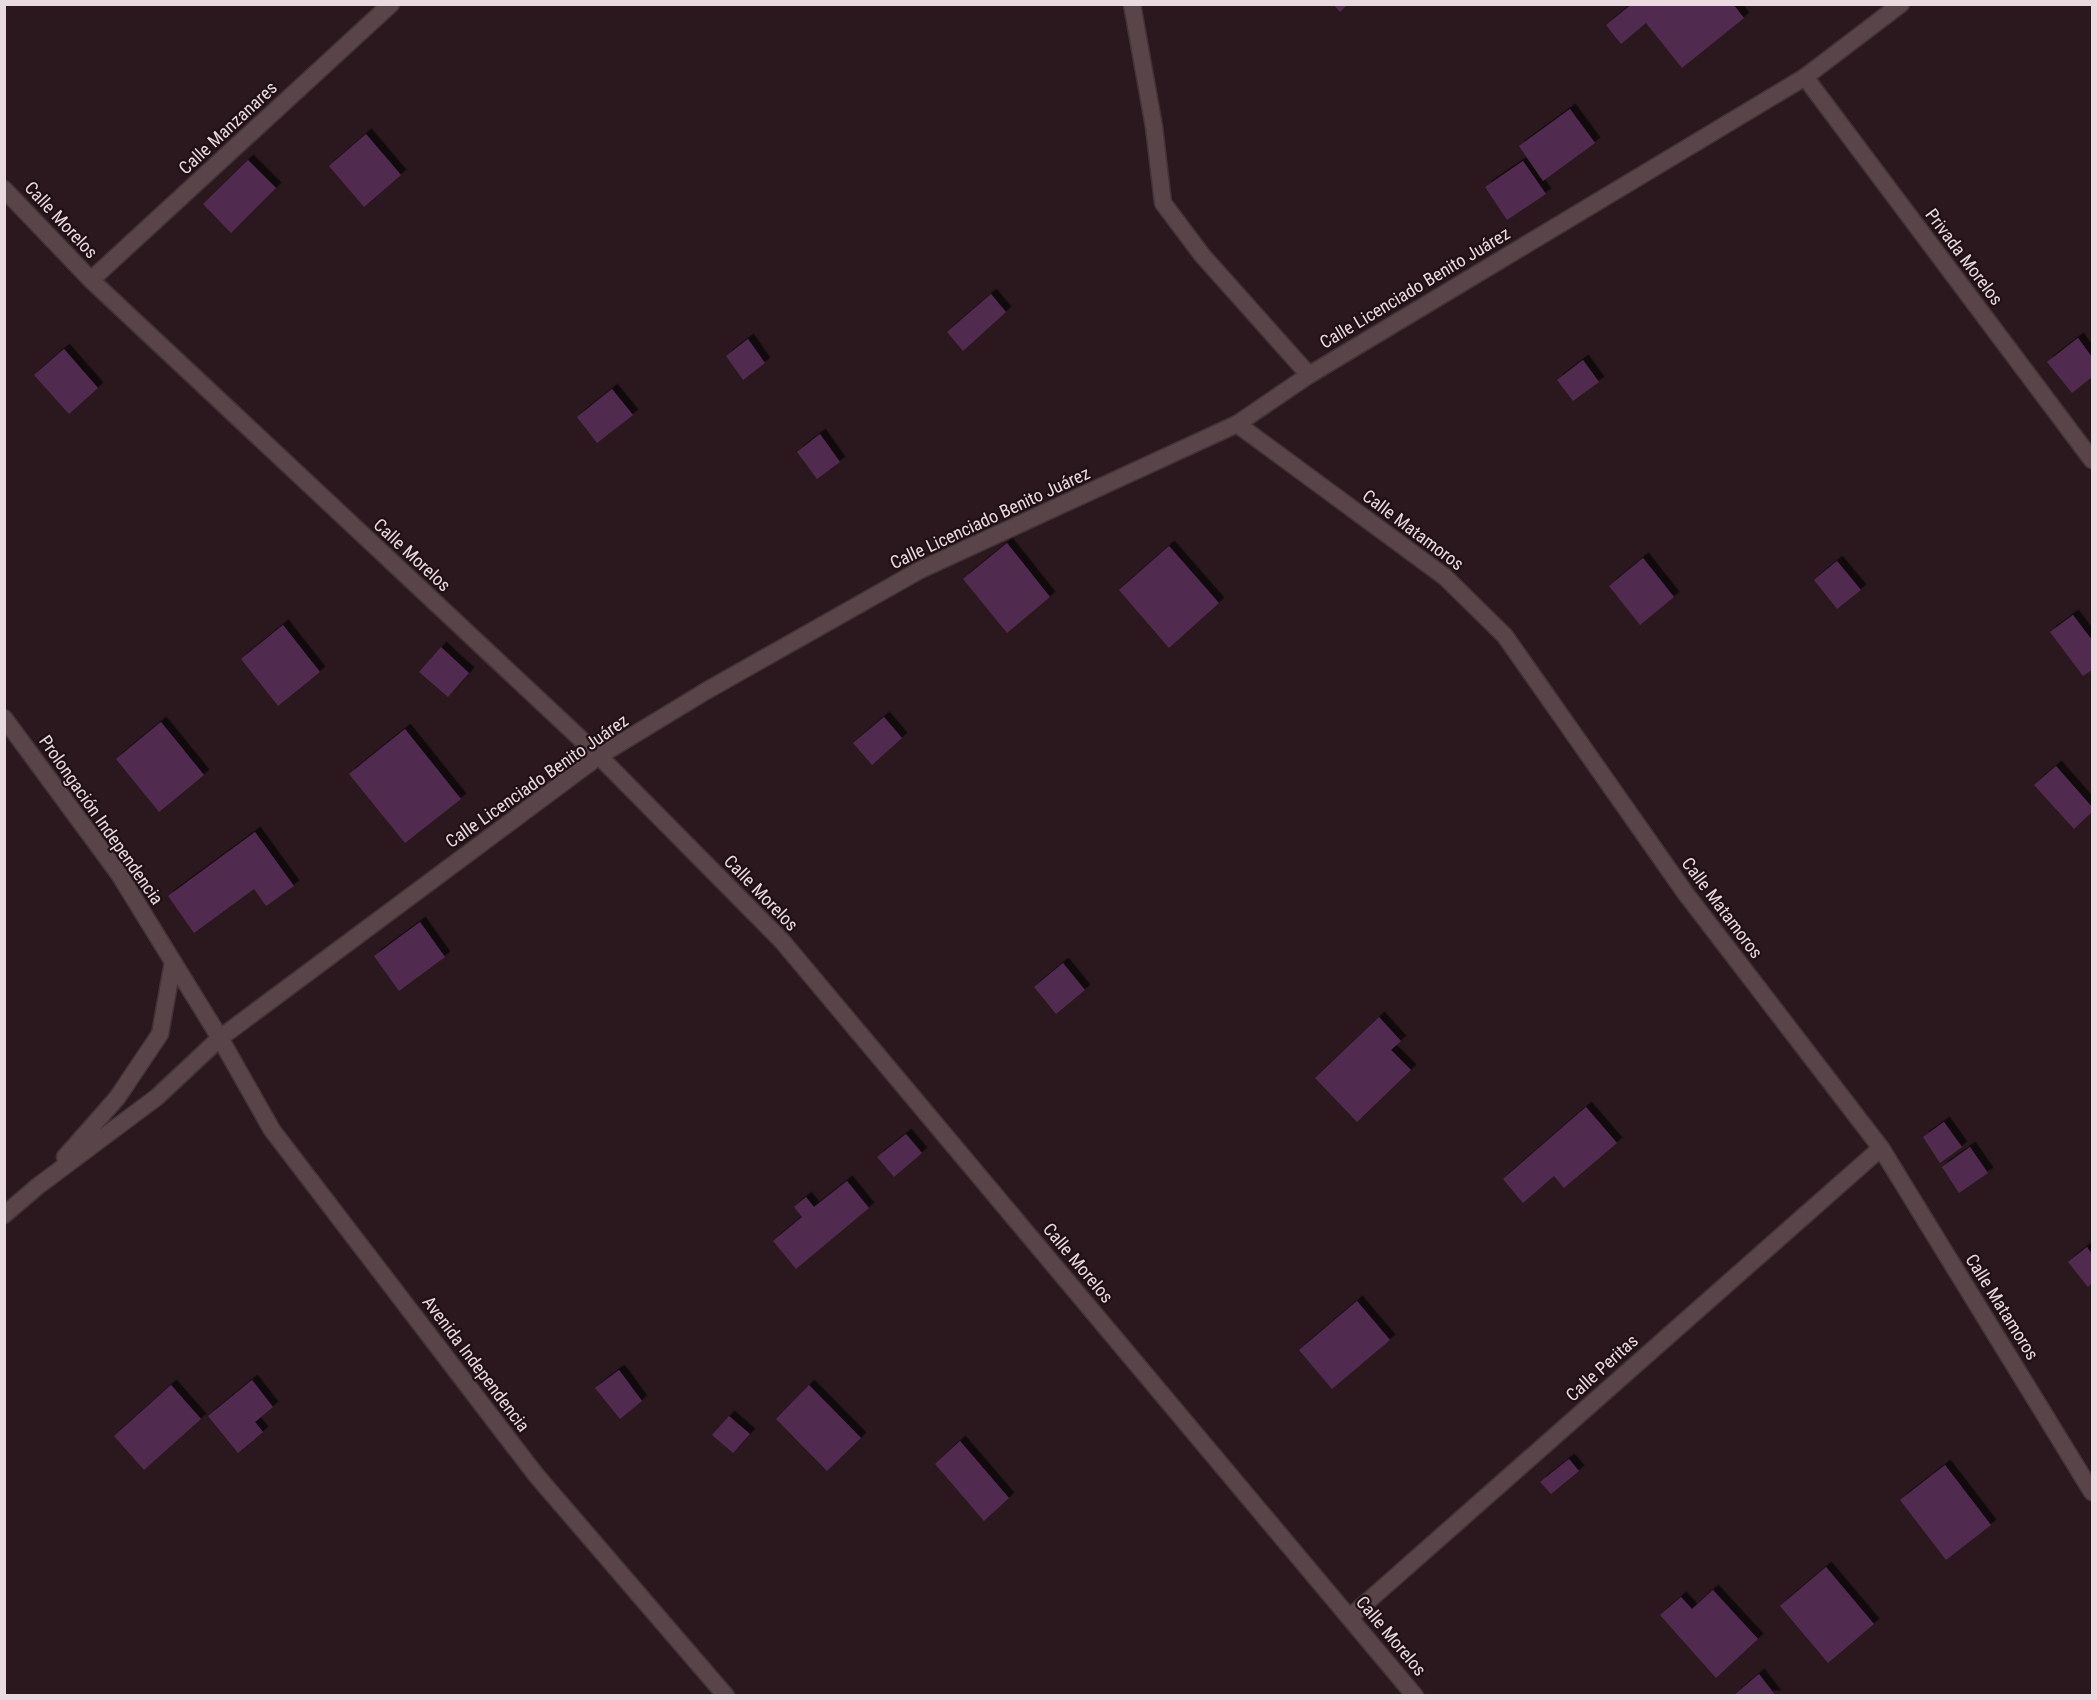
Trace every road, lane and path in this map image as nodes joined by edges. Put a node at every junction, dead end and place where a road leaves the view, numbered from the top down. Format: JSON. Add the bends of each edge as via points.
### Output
{"nodes":[{"id":1,"x":391,"y":4,"type":"edge"},
{"id":2,"x":1132,"y":4,"type":"edge"},
{"id":3,"x":1902,"y":4,"type":"edge"},
{"id":4,"x":1805,"y":77,"type":"junction"},
{"id":5,"x":4,"y":189,"type":"edge"},
{"id":6,"x":91,"y":280,"type":"junction"},
{"id":7,"x":1309,"y":375,"type":"junction"},
{"id":8,"x":1237,"y":424,"type":"junction"},
{"id":9,"x":2092,"y":460,"type":"edge"},
{"id":10,"x":4,"y":718,"type":"edge"},
{"id":11,"x":598,"y":756,"type":"junction"},
{"id":12,"x":173,"y":962,"type":"junction"},
{"id":13,"x":219,"y":1038,"type":"junction"},
{"id":14,"x":1881,"y":1148,"type":"junction"},
{"id":15,"x":38,"y":1186,"type":"junction"},
{"id":16,"x":4,"y":1215,"type":"edge"},
{"id":17,"x":2092,"y":1491,"type":"edge"},
{"id":18,"x":1350,"y":1617,"type":"junction"},
{"id":19,"x":726,"y":1695,"type":"edge"},
{"id":20,"x":1415,"y":1695,"type":"edge"}],
"edges":[{"from":1,"to":6,"type":"street","name":"Calle Manzanares"},
{"from":2,"to":7,"type":"street","via":[[1163,203],[1202,255]]},
{"from":3,"to":4,"type":"street","name":"Calle Licenciado Benito Juárez"},
{"from":4,"to":7,"type":"street","name":"Calle Licenciado Benito Juárez"},
{"from":4,"to":9,"type":"street","name":"Privada Morelos"},
{"from":5,"to":6,"type":"street","name":"Calle Morelos"},
{"from":6,"to":11,"type":"street","name":"Calle Morelos"},
{"from":7,"to":8,"type":"street","name":"Calle Licenciado Benito Juárez"},
{"from":8,"to":11,"type":"street","name":"Calle Licenciado Benito Juárez","via":[[920,570]]},
{"from":8,"to":14,"type":"street","name":"Calle Matamoros","via":[[1445,577],[1505,636],[1686,894]]},
{"from":10,"to":12,"type":"street","name":"Prolongación Independencia","via":[[119,874]]},
{"from":11,"to":13,"type":"street","name":"Calle Licenciado Benito Juárez"},
{"from":11,"to":18,"type":"street","name":"Calle Morelos","via":[[782,941]]},
{"from":12,"to":13,"type":"street","name":"Prolongación Independencia"},
{"from":12,"to":15,"type":"street","via":[[160,1034],[117,1098]]},
{"from":13,"to":15,"type":"street","name":"Calle Licenciado Benito Juárez","via":[[157,1097]]},
{"from":13,"to":19,"type":"street","name":"Avenida Independencia","via":[[272,1130],[528,1466]]},
{"from":14,"to":17,"type":"street","name":"Calle Matamoros"},
{"from":14,"to":18,"type":"street","name":"Calle Peritas"},
{"from":15,"to":16,"type":"street"},
{"from":18,"to":20,"type":"street","name":"Calle Morelos"}]}
